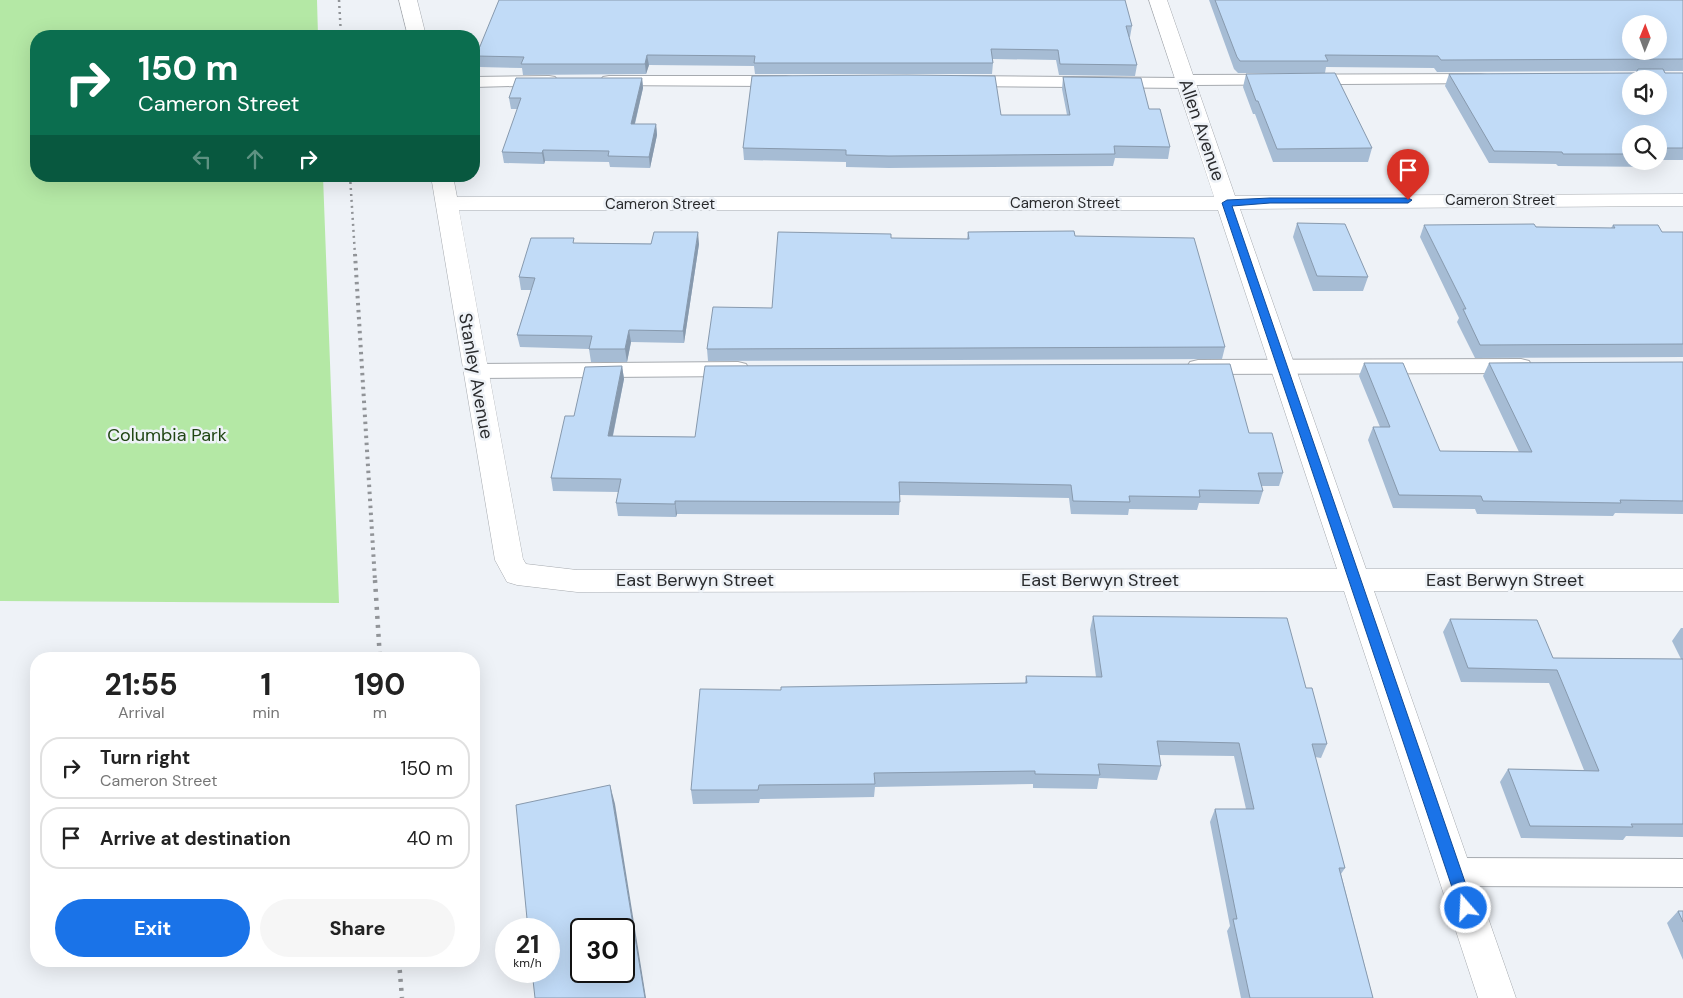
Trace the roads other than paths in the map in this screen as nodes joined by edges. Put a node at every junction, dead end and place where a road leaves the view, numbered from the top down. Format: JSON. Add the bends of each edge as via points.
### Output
{"nodes":[{"id":1,"x":408,"y":0,"type":"edge"},
{"id":2,"x":1158,"y":0,"type":"edge"},
{"id":3,"x":415,"y":30,"type":"edge"},
{"id":4,"x":1496,"y":78,"type":"edge"},
{"id":5,"x":562,"y":81,"type":"edge"},
{"id":6,"x":592,"y":81,"type":"edge"},
{"id":7,"x":799,"y":81,"type":"edge"},
{"id":8,"x":947,"y":81,"type":"edge"},
{"id":9,"x":1186,"y":81,"type":"junction"},
{"id":10,"x":480,"y":82,"type":"edge"},
{"id":11,"x":443,"y":182,"type":"edge"},
{"id":12,"x":1683,"y":200,"type":"edge"},
{"id":13,"x":1227,"y":203,"type":"junction"},
{"id":14,"x":446,"y":204,"type":"junction"},
{"id":15,"x":1546,"y":366,"type":"edge"},
{"id":16,"x":1173,"y":367,"type":"edge"},
{"id":17,"x":1283,"y":367,"type":"junction"},
{"id":18,"x":754,"y":369,"type":"edge"},
{"id":19,"x":475,"y":371,"type":"junction"},
{"id":20,"x":517,"y":574,"type":"joint"},
{"id":21,"x":1355,"y":580,"type":"junction"},
{"id":22,"x":1683,"y":580,"type":"edge"},
{"id":23,"x":1454,"y":872,"type":"junction"},
{"id":24,"x":1683,"y":873,"type":"edge"},
{"id":25,"x":1497,"y":998,"type":"edge"}],
"edges":[{"from":1,"to":3,"type":"street"},
{"from":2,"to":9,"type":"street","name":"Allen Avenue"},
{"from":4,"to":9,"type":"lane"},
{"from":5,"to":10,"type":"lane"},
{"from":6,"to":7,"type":"lane"},
{"from":8,"to":9,"type":"lane"},
{"from":9,"to":13,"type":"street","name":"Allen Avenue"},
{"from":11,"to":14,"type":"street","name":"Stanley Avenue"},
{"from":12,"to":13,"type":"street","name":"Cameron Street"},
{"from":13,"to":14,"type":"street","name":"Cameron Street"},
{"from":13,"to":17,"type":"street","name":"Allen Avenue"},
{"from":14,"to":19,"type":"street","name":"Stanley Avenue"},
{"from":15,"to":17,"type":"lane"},
{"from":16,"to":17,"type":"lane"},
{"from":17,"to":21,"type":"street","name":"Allen Avenue"},
{"from":18,"to":19,"type":"lane"},
{"from":19,"to":20,"type":"street","name":"Stanley Avenue","via":[[508,560]]},
{"from":20,"to":21,"type":"street","name":"East Berwyn Street","via":[[577,580]]},
{"from":21,"to":22,"type":"street","name":"East Berwyn Street"},
{"from":21,"to":23,"type":"street","name":"Allen Avenue"},
{"from":23,"to":24,"type":"lane"},
{"from":23,"to":25,"type":"street","name":"Allen Avenue"}]}
